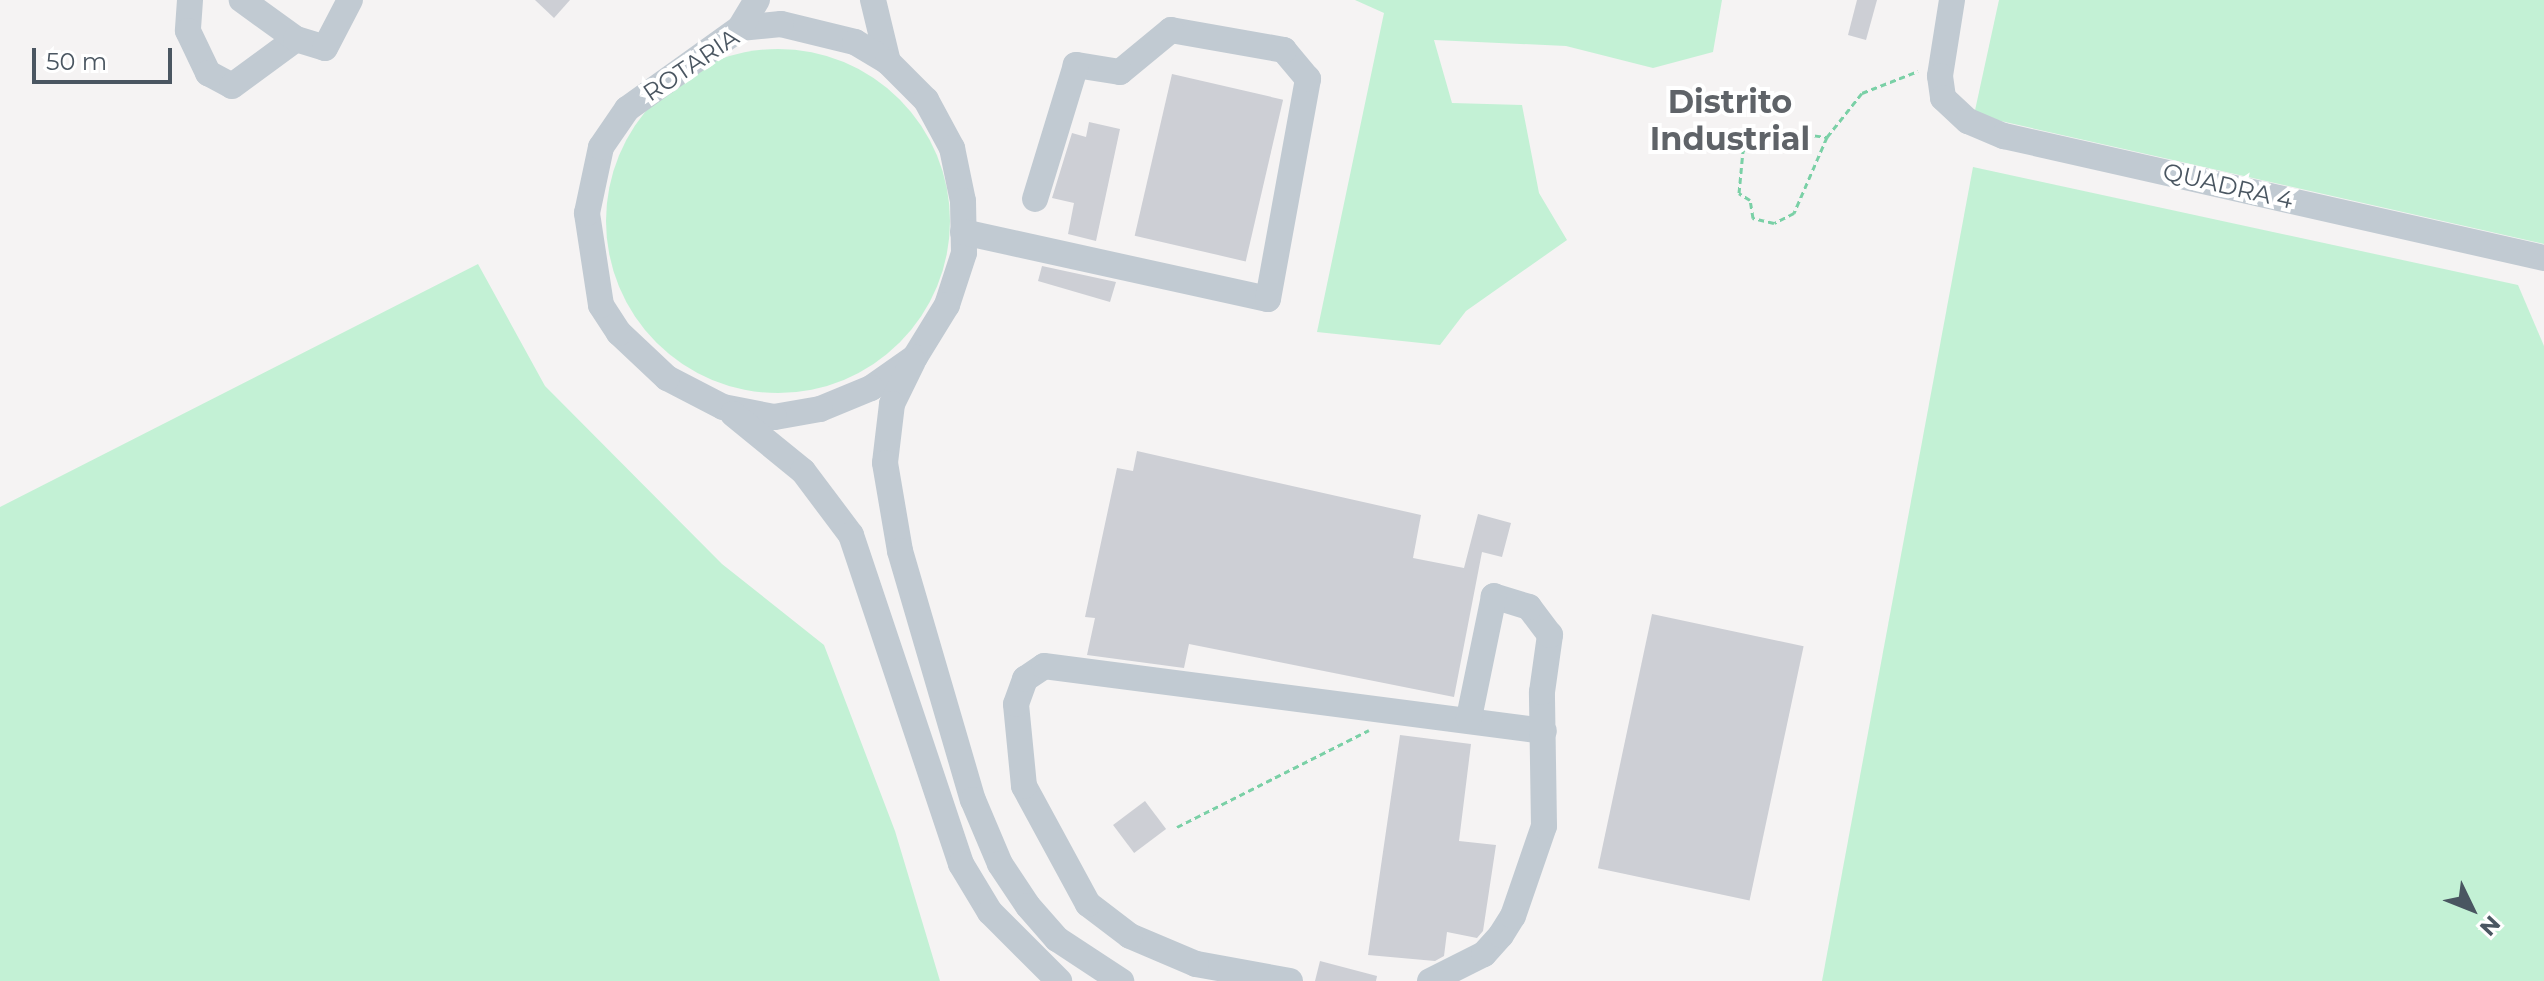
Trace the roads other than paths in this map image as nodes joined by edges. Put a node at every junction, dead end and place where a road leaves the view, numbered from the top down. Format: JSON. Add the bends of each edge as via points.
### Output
{"nodes":[{"id":1,"x":190,"y":0,"type":"edge"},
{"id":2,"x":242,"y":0,"type":"edge"},
{"id":3,"x":350,"y":0,"type":"edge"},
{"id":4,"x":757,"y":0,"type":"edge"},
{"id":5,"x":873,"y":0,"type":"edge"},
{"id":6,"x":1952,"y":0,"type":"edge"},
{"id":7,"x":740,"y":28,"type":"junction"},
{"id":8,"x":296,"y":39,"type":"junction"},
{"id":9,"x":888,"y":62,"type":"junction"},
{"id":10,"x":1035,"y":199,"type":"dead end"},
{"id":11,"x":963,"y":232,"type":"junction"},
{"id":12,"x":2544,"y":258,"type":"edge"},
{"id":13,"x":915,"y":357,"type":"junction"},
{"id":14,"x":723,"y":407,"type":"junction"},
{"id":15,"x":1469,"y":718,"type":"junction"},
{"id":16,"x":1544,"y":731,"type":"junction"},
{"id":17,"x":1059,"y":981,"type":"edge"},
{"id":18,"x":1121,"y":981,"type":"edge"},
{"id":19,"x":1290,"y":981,"type":"edge"},
{"id":20,"x":1430,"y":981,"type":"edge"}],
"edges":[{"from":1,"to":8,"type":"street","via":[[188,31],[208,73],[232,86]]},
{"from":2,"to":8,"type":"street"},
{"from":3,"to":8,"type":"street","via":[[325,48]]},
{"from":4,"to":7,"type":"street"},
{"from":5,"to":9,"type":"street"},
{"from":6,"to":12,"type":"street","name":"QUADRA 4","via":[[1940,76],[1943,98],[1968,121],[2004,136]]},
{"from":7,"to":9,"type":"street","name":"ROTARIA","via":[[781,24],[819,29]]},
{"from":7,"to":14,"type":"street","name":"ROTARIA","via":[[627,109],[601,147],[587,213],[601,305],[619,333],[667,378]]},
{"from":9,"to":11,"type":"street","name":"ROTARIA","via":[[926,100],[952,148]]},
{"from":10,"to":11,"type":"street","via":[[1076,65],[1120,72],[1171,30],[1284,50],[1308,79],[1268,299]]},
{"from":11,"to":13,"type":"street","name":"ROTARIA","via":[[964,253],[947,305]]},
{"from":13,"to":14,"type":"street","name":"ROTARIA","via":[[871,388],[820,409],[774,417]]},
{"from":13,"to":18,"type":"street","via":[[892,404],[885,463],[900,551],[973,800],[1000,864],[1028,906],[1057,939]]},
{"from":14,"to":17,"type":"street","via":[[803,471],[851,535],[961,864],[998,922]]},
{"from":15,"to":16,"type":"street"},
{"from":15,"to":16,"type":"street","via":[[1494,596],[1529,607],[1550,635]]},
{"from":15,"to":19,"type":"street","via":[[1396,714],[1044,666],[1025,679],[1016,704],[1024,786],[1088,904],[1130,936],[1196,964]]},
{"from":16,"to":20,"type":"street","via":[[1544,826],[1513,916],[1484,954]]}]}
